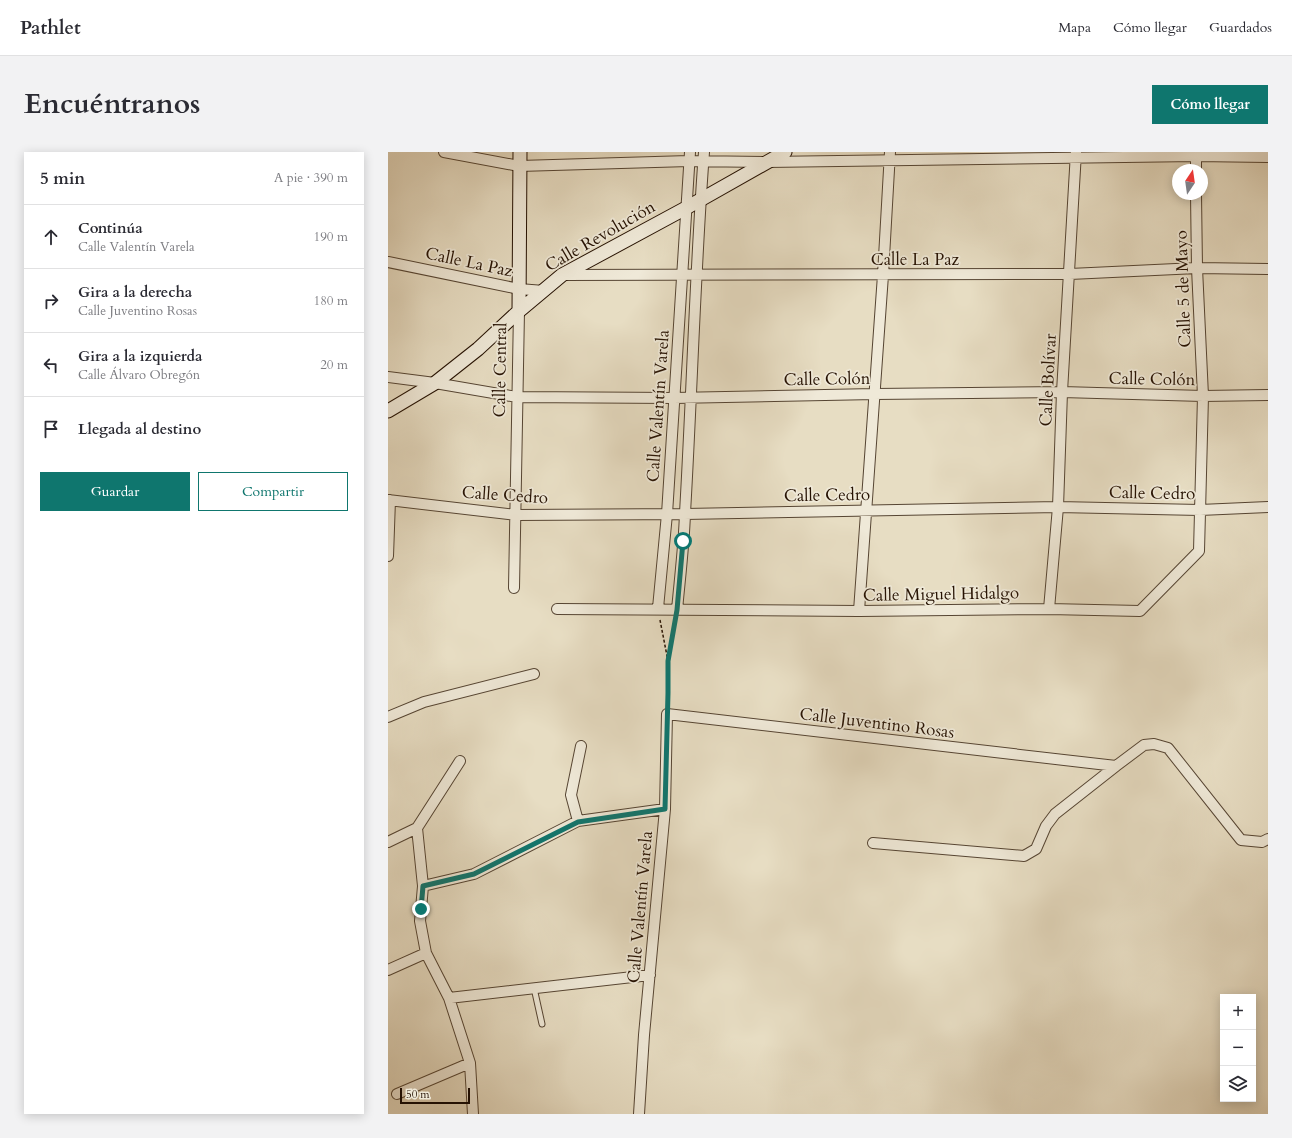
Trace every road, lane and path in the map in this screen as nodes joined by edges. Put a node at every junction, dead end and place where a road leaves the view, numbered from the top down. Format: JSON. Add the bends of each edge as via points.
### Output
{"nodes":[{"id":1,"x":444,"y":152,"type":"edge"},
{"id":2,"x":520,"y":152,"type":"edge"},
{"id":3,"x":784,"y":152,"type":"edge"},
{"id":4,"x":1196,"y":154,"type":"edge"},
{"id":5,"x":1076,"y":155,"type":"edge"},
{"id":6,"x":689,"y":156,"type":"edge"},
{"id":7,"x":704,"y":156,"type":"edge"},
{"id":8,"x":890,"y":156,"type":"edge"},
{"id":9,"x":1268,"y":157,"type":"edge"},
{"id":10,"x":767,"y":162,"type":"junction"},
{"id":11,"x":519,"y":166,"type":"junction"},
{"id":12,"x":700,"y":200,"type":"junction"},
{"id":13,"x":1196,"y":200,"type":"edge"},
{"id":14,"x":686,"y":208,"type":"junction"},
{"id":15,"x":388,"y":262,"type":"edge"},
{"id":16,"x":1197,"y":268,"type":"junction"},
{"id":17,"x":1268,"y":269,"type":"edge"},
{"id":18,"x":1070,"y":274,"type":"junction"},
{"id":19,"x":562,"y":275,"type":"junction"},
{"id":20,"x":884,"y":275,"type":"junction"},
{"id":21,"x":683,"y":276,"type":"junction"},
{"id":22,"x":697,"y":276,"type":"junction"},
{"id":23,"x":519,"y":288,"type":"junction"},
{"id":24,"x":544,"y":291,"type":"junction"},
{"id":25,"x":519,"y":311,"type":"junction"},
{"id":26,"x":388,"y":377,"type":"edge"},
{"id":27,"x":435,"y":383,"type":"junction"},
{"id":28,"x":1062,"y":392,"type":"junction"},
{"id":29,"x":875,"y":394,"type":"junction"},
{"id":30,"x":1268,"y":395,"type":"edge"},
{"id":31,"x":1203,"y":396,"type":"junction"},
{"id":32,"x":517,"y":398,"type":"junction"},
{"id":33,"x":674,"y":398,"type":"junction"},
{"id":34,"x":690,"y":398,"type":"junction"},
{"id":35,"x":388,"y":411,"type":"edge"},
{"id":36,"x":389,"y":500,"type":"edge"},
{"id":37,"x":1058,"y":507,"type":"junction"},
{"id":38,"x":1268,"y":507,"type":"edge"},
{"id":39,"x":1200,"y":510,"type":"junction"},
{"id":40,"x":866,"y":511,"type":"junction"},
{"id":41,"x":667,"y":514,"type":"junction"},
{"id":42,"x":685,"y":514,"type":"junction"},
{"id":43,"x":516,"y":515,"type":"junction"},
{"id":44,"x":1199,"y":551,"type":"joint"},
{"id":45,"x":388,"y":556,"type":"edge"},
{"id":46,"x":514,"y":588,"type":"dead end"},
{"id":47,"x":558,"y":608,"type":"dead end"},
{"id":48,"x":658,"y":608,"type":"junction"},
{"id":49,"x":1049,"y":609,"type":"junction"},
{"id":50,"x":677,"y":610,"type":"junction"},
{"id":51,"x":859,"y":611,"type":"junction"},
{"id":52,"x":668,"y":661,"type":"junction"},
{"id":53,"x":534,"y":674,"type":"dead end"},
{"id":54,"x":668,"y":714,"type":"junction"},
{"id":55,"x":388,"y":717,"type":"edge"},
{"id":56,"x":581,"y":746,"type":"dead end"},
{"id":57,"x":460,"y":761,"type":"dead end"},
{"id":58,"x":1116,"y":766,"type":"junction"},
{"id":59,"x":665,"y":809,"type":"junction"},
{"id":60,"x":578,"y":822,"type":"junction"},
{"id":61,"x":416,"y":828,"type":"junction"},
{"id":62,"x":1265,"y":841,"type":"edge"},
{"id":63,"x":388,"y":842,"type":"edge"},
{"id":64,"x":873,"y":844,"type":"dead end"},
{"id":65,"x":423,"y":886,"type":"junction"},
{"id":66,"x":426,"y":953,"type":"junction"},
{"id":67,"x":388,"y":970,"type":"edge"},
{"id":68,"x":650,"y":975,"type":"junction"},
{"id":69,"x":534,"y":988,"type":"junction"},
{"id":70,"x":449,"y":998,"type":"junction"},
{"id":71,"x":542,"y":1024,"type":"dead end"},
{"id":72,"x":470,"y":1063,"type":"junction"},
{"id":73,"x":397,"y":1094,"type":"dead end"},
{"id":74,"x":473,"y":1114,"type":"edge"},
{"id":75,"x":639,"y":1114,"type":"edge"}],
"edges":[{"from":1,"to":11,"type":"street"},
{"from":2,"to":11,"type":"street","name":"Calle Central"},
{"from":3,"to":10,"type":"street","name":"Calle Revolución"},
{"from":4,"to":5,"type":"street"},
{"from":4,"to":9,"type":"street"},
{"from":5,"to":8,"type":"street"},
{"from":5,"to":18,"type":"street","name":"Calle Bolívar"},
{"from":6,"to":7,"type":"street"},
{"from":6,"to":11,"type":"street"},
{"from":6,"to":14,"type":"street","name":"Calle Valentín Varela"},
{"from":7,"to":10,"type":"street"},
{"from":7,"to":12,"type":"street","name":"Calle Valentín Varela"},
{"from":8,"to":10,"type":"street"},
{"from":8,"to":20,"type":"street"},
{"from":10,"to":12,"type":"street","name":"Calle Revolución"},
{"from":11,"to":23,"type":"street","name":"Calle Central"},
{"from":12,"to":14,"type":"street","name":"Calle Revolución"},
{"from":12,"to":22,"type":"street","name":"Calle Valentín Varela"},
{"from":13,"to":16,"type":"street","name":"Calle 5 de Mayo"},
{"from":14,"to":19,"type":"street","name":"Calle Revolución"},
{"from":14,"to":21,"type":"street","name":"Calle Valentín Varela"},
{"from":15,"to":23,"type":"street","name":"Calle La Paz"},
{"from":16,"to":17,"type":"street","name":"Calle La Paz"},
{"from":16,"to":18,"type":"street","name":"Calle La Paz"},
{"from":16,"to":31,"type":"street","name":"Calle 5 de Mayo"},
{"from":18,"to":20,"type":"street","name":"Calle La Paz"},
{"from":18,"to":28,"type":"street","name":"Calle Bolívar"},
{"from":19,"to":21,"type":"street","name":"Calle La Paz"},
{"from":19,"to":24,"type":"street","name":"Calle Revolución"},
{"from":20,"to":22,"type":"street","name":"Calle La Paz"},
{"from":20,"to":29,"type":"street"},
{"from":21,"to":22,"type":"street","name":"Calle La Paz"},
{"from":21,"to":33,"type":"street","name":"Calle Valentín Varela"},
{"from":22,"to":34,"type":"street","name":"Calle Valentín Varela"},
{"from":23,"to":24,"type":"street","name":"Calle La Paz"},
{"from":23,"to":25,"type":"street","name":"Calle Central"},
{"from":24,"to":25,"type":"street","name":"Calle Revolución"},
{"from":25,"to":27,"type":"street","name":"Calle Revolución","via":[[478,349]]},
{"from":25,"to":32,"type":"street","name":"Calle Central"},
{"from":26,"to":27,"type":"street","name":"Calle Colón"},
{"from":27,"to":32,"type":"street","name":"Calle Colón"},
{"from":27,"to":35,"type":"street","name":"Calle Revolución"},
{"from":28,"to":29,"type":"street","name":"Calle Colón"},
{"from":28,"to":31,"type":"street","name":"Calle Colón"},
{"from":28,"to":37,"type":"street","name":"Calle Bolívar"},
{"from":29,"to":34,"type":"street","name":"Calle Colón"},
{"from":29,"to":40,"type":"street"},
{"from":30,"to":31,"type":"street","name":"Calle Colón"},
{"from":31,"to":39,"type":"street","name":"Calle 5 de Mayo"},
{"from":32,"to":33,"type":"street","name":"Calle Colón"},
{"from":32,"to":43,"type":"street","name":"Calle Central"},
{"from":33,"to":34,"type":"street","name":"Calle Colón"},
{"from":33,"to":41,"type":"street","name":"Calle Valentín Varela"},
{"from":34,"to":42,"type":"street","name":"Calle Valentín Varela"},
{"from":36,"to":43,"type":"street","name":"Calle Cedro"},
{"from":36,"to":45,"type":"street"},
{"from":37,"to":39,"type":"street","name":"Calle Cedro"},
{"from":37,"to":40,"type":"street","name":"Calle Cedro"},
{"from":37,"to":49,"type":"street","name":"Calle Bolívar"},
{"from":38,"to":39,"type":"street","name":"Calle Cedro"},
{"from":39,"to":44,"type":"street","name":"Calle 5 de Mayo"},
{"from":40,"to":42,"type":"street","name":"Calle Cedro"},
{"from":40,"to":51,"type":"street"},
{"from":41,"to":42,"type":"street","name":"Calle Cedro"},
{"from":41,"to":43,"type":"street","name":"Calle Cedro"},
{"from":41,"to":48,"type":"street","name":"Calle Valentín Varela"},
{"from":42,"to":50,"type":"street","name":"Calle Valentín Varela"},
{"from":43,"to":46,"type":"street","name":"Calle Central"},
{"from":44,"to":49,"type":"street","name":"Calle Miguel Hidalgo","via":[[1140,611]]},
{"from":47,"to":48,"type":"street","name":"Calle Miguel Hidalgo"},
{"from":48,"to":50,"type":"street","name":"Calle Miguel Hidalgo"},
{"from":48,"to":52,"type":"path"},
{"from":49,"to":51,"type":"street","name":"Calle Miguel Hidalgo"},
{"from":50,"to":51,"type":"street","name":"Calle Miguel Hidalgo"},
{"from":50,"to":52,"type":"path"},
{"from":52,"to":54,"type":"path"},
{"from":53,"to":55,"type":"street","via":[[424,702]]},
{"from":54,"to":58,"type":"street","name":"Calle Juventino Rosas"},
{"from":54,"to":59,"type":"street","name":"Calle Valentín Varela"},
{"from":56,"to":60,"type":"street","via":[[571,795]]},
{"from":57,"to":61,"type":"street"},
{"from":58,"to":62,"type":"street","via":[[1144,745],[1154,744],[1168,748],[1242,840]]},
{"from":58,"to":64,"type":"street","via":[[1055,814],[1046,826],[1036,849],[1024,856]]},
{"from":59,"to":60,"type":"street"},
{"from":59,"to":68,"type":"street","name":"Calle Valentín Varela"},
{"from":60,"to":65,"type":"street","via":[[474,874]]},
{"from":61,"to":63,"type":"street"},
{"from":61,"to":65,"type":"street"},
{"from":65,"to":66,"type":"street","via":[[420,921]]},
{"from":66,"to":67,"type":"street"},
{"from":66,"to":70,"type":"street"},
{"from":68,"to":69,"type":"street"},
{"from":68,"to":75,"type":"street","name":"Calle Valentín Varela"},
{"from":69,"to":70,"type":"street"},
{"from":69,"to":71,"type":"lane"},
{"from":70,"to":72,"type":"street"},
{"from":72,"to":73,"type":"street"},
{"from":72,"to":74,"type":"street"}]}
